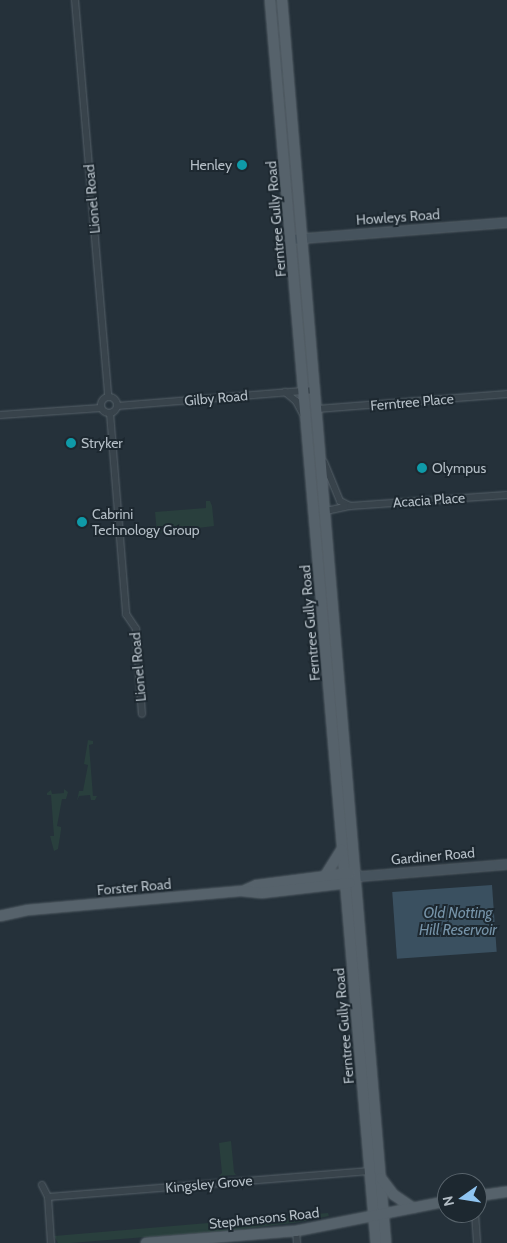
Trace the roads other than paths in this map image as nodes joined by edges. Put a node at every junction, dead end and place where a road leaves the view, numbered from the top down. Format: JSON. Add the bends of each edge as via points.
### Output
{"nodes":[{"id":1,"x":75,"y":0,"type":"edge"},
{"id":2,"x":270,"y":0,"type":"edge"},
{"id":3,"x":282,"y":0,"type":"edge"},
{"id":4,"x":507,"y":222,"type":"edge"},
{"id":5,"x":297,"y":238,"type":"junction"},
{"id":6,"x":310,"y":390,"type":"junction"},
{"id":7,"x":285,"y":392,"type":"junction"},
{"id":8,"x":507,"y":394,"type":"edge"},
{"id":9,"x":108,"y":398,"type":"junction"},
{"id":10,"x":117,"y":406,"type":"junction"},
{"id":11,"x":101,"y":408,"type":"junction"},
{"id":12,"x":317,"y":409,"type":"junction"},
{"id":13,"x":110,"y":413,"type":"junction"},
{"id":14,"x":0,"y":415,"type":"edge"},
{"id":15,"x":308,"y":434,"type":"junction"},
{"id":16,"x":321,"y":455,"type":"junction"},
{"id":17,"x":507,"y":495,"type":"edge"},
{"id":18,"x":350,"y":506,"type":"junction"},
{"id":19,"x":326,"y":510,"type":"junction"},
{"id":20,"x":340,"y":679,"type":"junction"},
{"id":21,"x":328,"y":681,"type":"junction"},
{"id":22,"x":142,"y":714,"type":"dead end"},
{"id":23,"x":342,"y":848,"type":"junction"},
{"id":24,"x":507,"y":864,"type":"edge"},
{"id":25,"x":357,"y":877,"type":"junction"},
{"id":26,"x":344,"y":878,"type":"junction"},
{"id":27,"x":323,"y":882,"type":"junction"},
{"id":28,"x":346,"y":903,"type":"junction"},
{"id":29,"x":0,"y":909,"type":"edge"},
{"id":30,"x":28,"y":910,"type":"junction"},
{"id":31,"x":0,"y":916,"type":"edge"},
{"id":32,"x":359,"y":975,"type":"junction"},
{"id":33,"x":371,"y":1118,"type":"junction"},
{"id":34,"x":370,"y":1171,"type":"junction"},
{"id":35,"x":381,"y":1178,"type":"junction"},
{"id":36,"x":42,"y":1185,"type":"dead end"},
{"id":37,"x":507,"y":1192,"type":"edge"},
{"id":38,"x":487,"y":1195,"type":"edge"},
{"id":39,"x":48,"y":1196,"type":"junction"},
{"id":40,"x":437,"y":1203,"type":"edge"},
{"id":41,"x":413,"y":1208,"type":"junction"},
{"id":42,"x":379,"y":1215,"type":"junction"},
{"id":43,"x":476,"y":1223,"type":"edge"},
{"id":44,"x":296,"y":1231,"type":"junction"},
{"id":45,"x":51,"y":1243,"type":"edge"},
{"id":46,"x":146,"y":1243,"type":"edge"},
{"id":47,"x":297,"y":1243,"type":"edge"},
{"id":48,"x":376,"y":1243,"type":"edge"},
{"id":49,"x":386,"y":1243,"type":"edge"},
{"id":50,"x":477,"y":1243,"type":"edge"}],
"edges":[{"from":1,"to":9,"type":"street","name":"Lionel Road"},
{"from":2,"to":5,"type":"main road","name":"Ferntree Gully Road"},
{"from":3,"to":5,"type":"main road","name":"Ferntree Gully Road"},
{"from":4,"to":5,"type":"street","name":"Howleys Road"},
{"from":5,"to":6,"type":"main road","name":"Ferntree Gully Road"},
{"from":6,"to":7,"type":"street","name":"Gilby Road"},
{"from":6,"to":12,"type":"main road","name":"Ferntree Gully Road"},
{"from":6,"to":15,"type":"main road","name":"Ferntree Gully Road"},
{"from":7,"to":10,"type":"street","name":"Gilby Road"},
{"from":7,"to":15,"type":"street","via":[[296,401]]},
{"from":8,"to":12,"type":"street","name":"Ferntree Place"},
{"from":9,"to":10,"type":"street","via":[[116,401]]},
{"from":9,"to":11,"type":"street","via":[[103,400]]},
{"from":10,"to":13,"type":"street"},
{"from":11,"to":13,"type":"street"},
{"from":11,"to":14,"type":"street"},
{"from":12,"to":16,"type":"main road","name":"Ferntree Gully Road"},
{"from":13,"to":22,"type":"street","name":"Lionel Road","via":[[126,614],[136,629]]},
{"from":15,"to":21,"type":"main road","name":"Ferntree Gully Road"},
{"from":16,"to":18,"type":"street","via":[[340,501]]},
{"from":16,"to":19,"type":"main road","name":"Ferntree Gully Road"},
{"from":17,"to":18,"type":"street","name":"Acacia Place"},
{"from":18,"to":19,"type":"street","name":"Acacia Place"},
{"from":19,"to":20,"type":"main road","name":"Ferntree Gully Road"},
{"from":20,"to":21,"type":"main road"},
{"from":20,"to":25,"type":"main road","name":"Ferntree Gully Road"},
{"from":21,"to":23,"type":"main road","name":"Ferntree Gully Road"},
{"from":23,"to":26,"type":"main road","name":"Ferntree Gully Road"},
{"from":23,"to":27,"type":"main road"},
{"from":24,"to":25,"type":"street","name":"Gardiner Road"},
{"from":25,"to":26,"type":"main road","name":"Forster Road"},
{"from":25,"to":32,"type":"main road","name":"Ferntree Gully Road"},
{"from":26,"to":27,"type":"main road","name":"Forster Road"},
{"from":26,"to":28,"type":"main road","name":"Ferntree Gully Road"},
{"from":27,"to":28,"type":"main road"},
{"from":27,"to":30,"type":"main road","name":"Forster Road","via":[[262,893],[242,891]]},
{"from":28,"to":32,"type":"main road","name":"Ferntree Gully Road"},
{"from":29,"to":30,"type":"main road","name":"Forster Road"},
{"from":30,"to":31,"type":"main road","name":"Forster Road"},
{"from":32,"to":33,"type":"main road","name":"Ferntree Gully Road"},
{"from":33,"to":34,"type":"main road","name":"Ferntree Gully Road"},
{"from":33,"to":35,"type":"main road","name":"Ferntree Gully Road"},
{"from":34,"to":39,"type":"street","name":"Kingsley Grove"},
{"from":34,"to":42,"type":"main road","name":"Ferntree Gully Road"},
{"from":35,"to":41,"type":"main road","via":[[394,1195]]},
{"from":35,"to":42,"type":"main road","name":"Ferntree Gully Road"},
{"from":36,"to":39,"type":"street"},
{"from":37,"to":38,"type":"main road"},
{"from":39,"to":45,"type":"street"},
{"from":40,"to":41,"type":"main road","name":"Stephensons Road"},
{"from":41,"to":42,"type":"main road","name":"Stephensons Road"},
{"from":42,"to":44,"type":"main road","name":"Stephensons Road"},
{"from":42,"to":48,"type":"main road","name":"Ferntree Gully Road"},
{"from":42,"to":49,"type":"main road","name":"Ferntree Gully Road"},
{"from":43,"to":50,"type":"street"},
{"from":44,"to":46,"type":"main road","name":"Stephensons Road"},
{"from":44,"to":47,"type":"street"}]}
